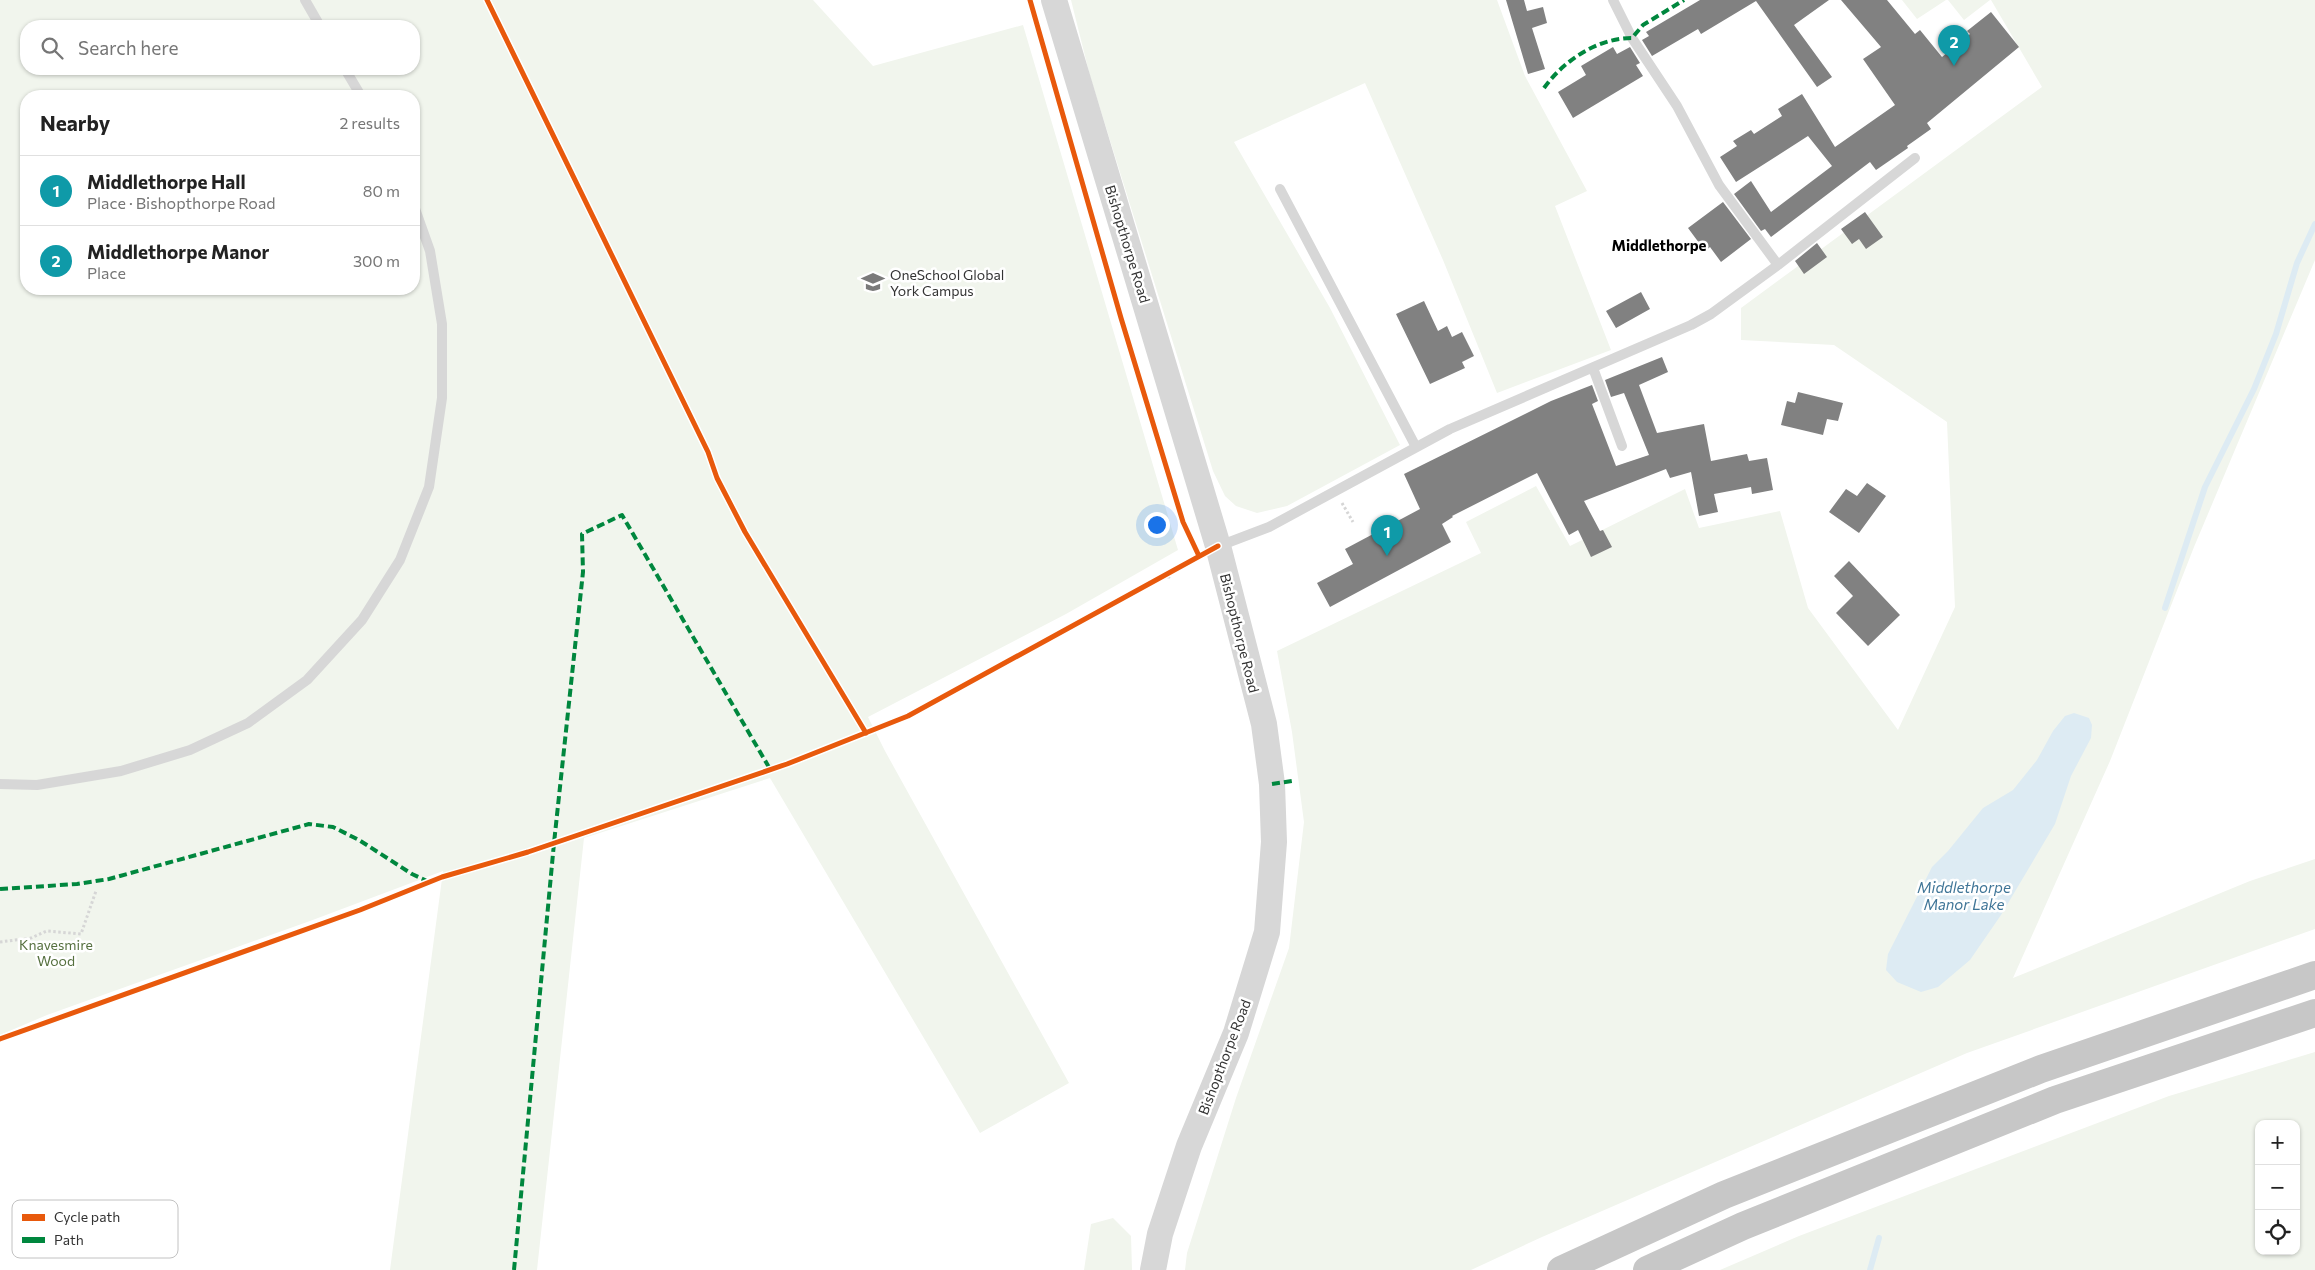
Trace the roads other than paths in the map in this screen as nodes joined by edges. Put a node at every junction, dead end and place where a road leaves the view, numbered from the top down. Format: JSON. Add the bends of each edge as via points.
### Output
{"nodes":[{"id":1,"x":305,"y":0,"type":"edge"},
{"id":2,"x":1054,"y":0,"type":"edge"},
{"id":3,"x":1612,"y":0,"type":"edge"},
{"id":4,"x":317,"y":20,"type":"edge"},
{"id":5,"x":349,"y":75,"type":"edge"},
{"id":6,"x":357,"y":90,"type":"edge"},
{"id":7,"x":1915,"y":158,"type":"dead end"},
{"id":8,"x":1280,"y":189,"type":"dead end"},
{"id":9,"x":420,"y":223,"type":"edge"},
{"id":10,"x":1778,"y":265,"type":"junction"},
{"id":11,"x":1593,"y":368,"type":"junction"},
{"id":12,"x":1622,"y":446,"type":"dead end"},
{"id":13,"x":1416,"y":447,"type":"junction"},
{"id":14,"x":1218,"y":546,"type":"junction"},
{"id":15,"x":0,"y":784,"type":"edge"},
{"id":16,"x":2315,"y":975,"type":"edge"},
{"id":17,"x":2315,"y":1013,"type":"edge"},
{"id":18,"x":1153,"y":1270,"type":"edge"},
{"id":19,"x":1561,"y":1270,"type":"edge"},
{"id":20,"x":1647,"y":1270,"type":"edge"}],
"edges":[{"from":1,"to":4,"type":"lane"},
{"from":2,"to":14,"type":"street","name":"Bishopthorpe Road"},
{"from":3,"to":10,"type":"lane","via":[[1632,38],[1677,106],[1719,185]]},
{"from":5,"to":6,"type":"lane"},
{"from":7,"to":10,"type":"lane"},
{"from":8,"to":13,"type":"lane"},
{"from":9,"to":15,"type":"lane","via":[[430,251],[442,324],[442,398],[429,487],[400,560],[362,620],[307,680],[248,723],[190,750],[121,771],[37,785]]},
{"from":10,"to":11,"type":"lane","via":[[1698,321]]},
{"from":11,"to":12,"type":"lane"},
{"from":11,"to":13,"type":"lane"},
{"from":13,"to":14,"type":"lane","via":[[1269,527]]},
{"from":14,"to":18,"type":"street","name":"Bishopthorpe Road","via":[[1264,724],[1272,784],[1274,842],[1267,932],[1236,1033],[1183,1164],[1160,1234]]},
{"from":16,"to":19,"type":"highway","via":[[2041,1069],[1724,1195]]},
{"from":17,"to":20,"type":"highway","via":[[2055,1100],[1743,1226]]}]}
